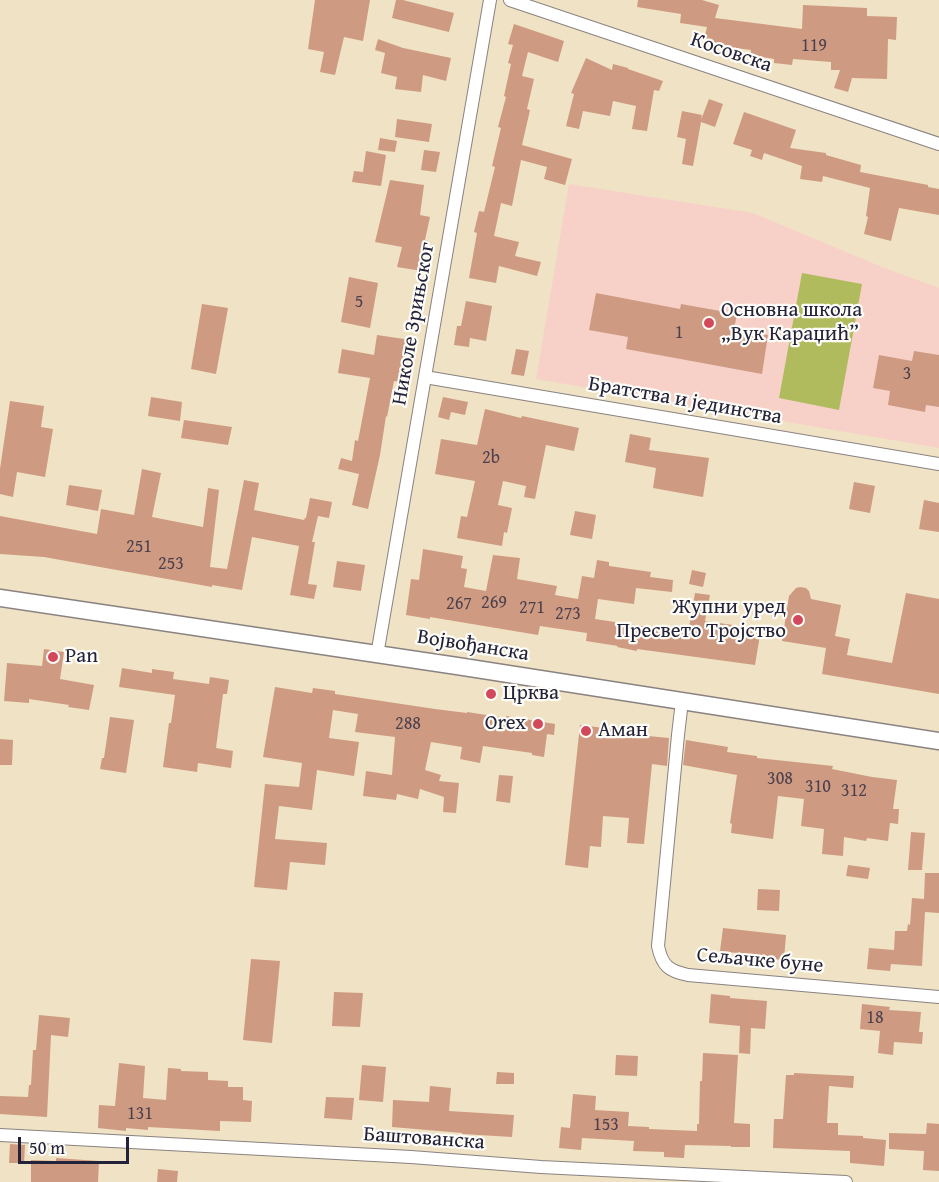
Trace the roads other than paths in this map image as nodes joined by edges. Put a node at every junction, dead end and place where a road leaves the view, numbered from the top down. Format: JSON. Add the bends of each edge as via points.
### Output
{"nodes":[{"id":1,"x":490,"y":0,"type":"edge"},
{"id":2,"x":510,"y":0,"type":"edge"},
{"id":3,"x":939,"y":144,"type":"edge"},
{"id":4,"x":425,"y":376,"type":"junction"},
{"id":5,"x":939,"y":464,"type":"edge"},
{"id":6,"x":0,"y":598,"type":"edge"},
{"id":7,"x":377,"y":655,"type":"junction"},
{"id":8,"x":682,"y":701,"type":"junction"},
{"id":9,"x":939,"y":741,"type":"edge"},
{"id":10,"x":939,"y":998,"type":"edge"},
{"id":11,"x":0,"y":1135,"type":"edge"},
{"id":12,"x":846,"y":1182,"type":"edge"}],
"edges":[{"from":1,"to":4,"type":"street","name":"Николе Зрињског"},
{"from":2,"to":3,"type":"street","name":"Косовска"},
{"from":4,"to":5,"type":"street","name":"Братства и јединства"},
{"from":4,"to":7,"type":"street","name":"Николе Зрињског"},
{"from":6,"to":7,"type":"main road","name":"Војвођанска"},
{"from":7,"to":8,"type":"main road","name":"Војвођанска"},
{"from":8,"to":9,"type":"main road","name":"Војвођанска"},
{"from":8,"to":10,"type":"street","name":"Сељачке буне","via":[[658,946],[665,965],[688,975]]},
{"from":11,"to":12,"type":"street","name":"Баштованска"}]}
